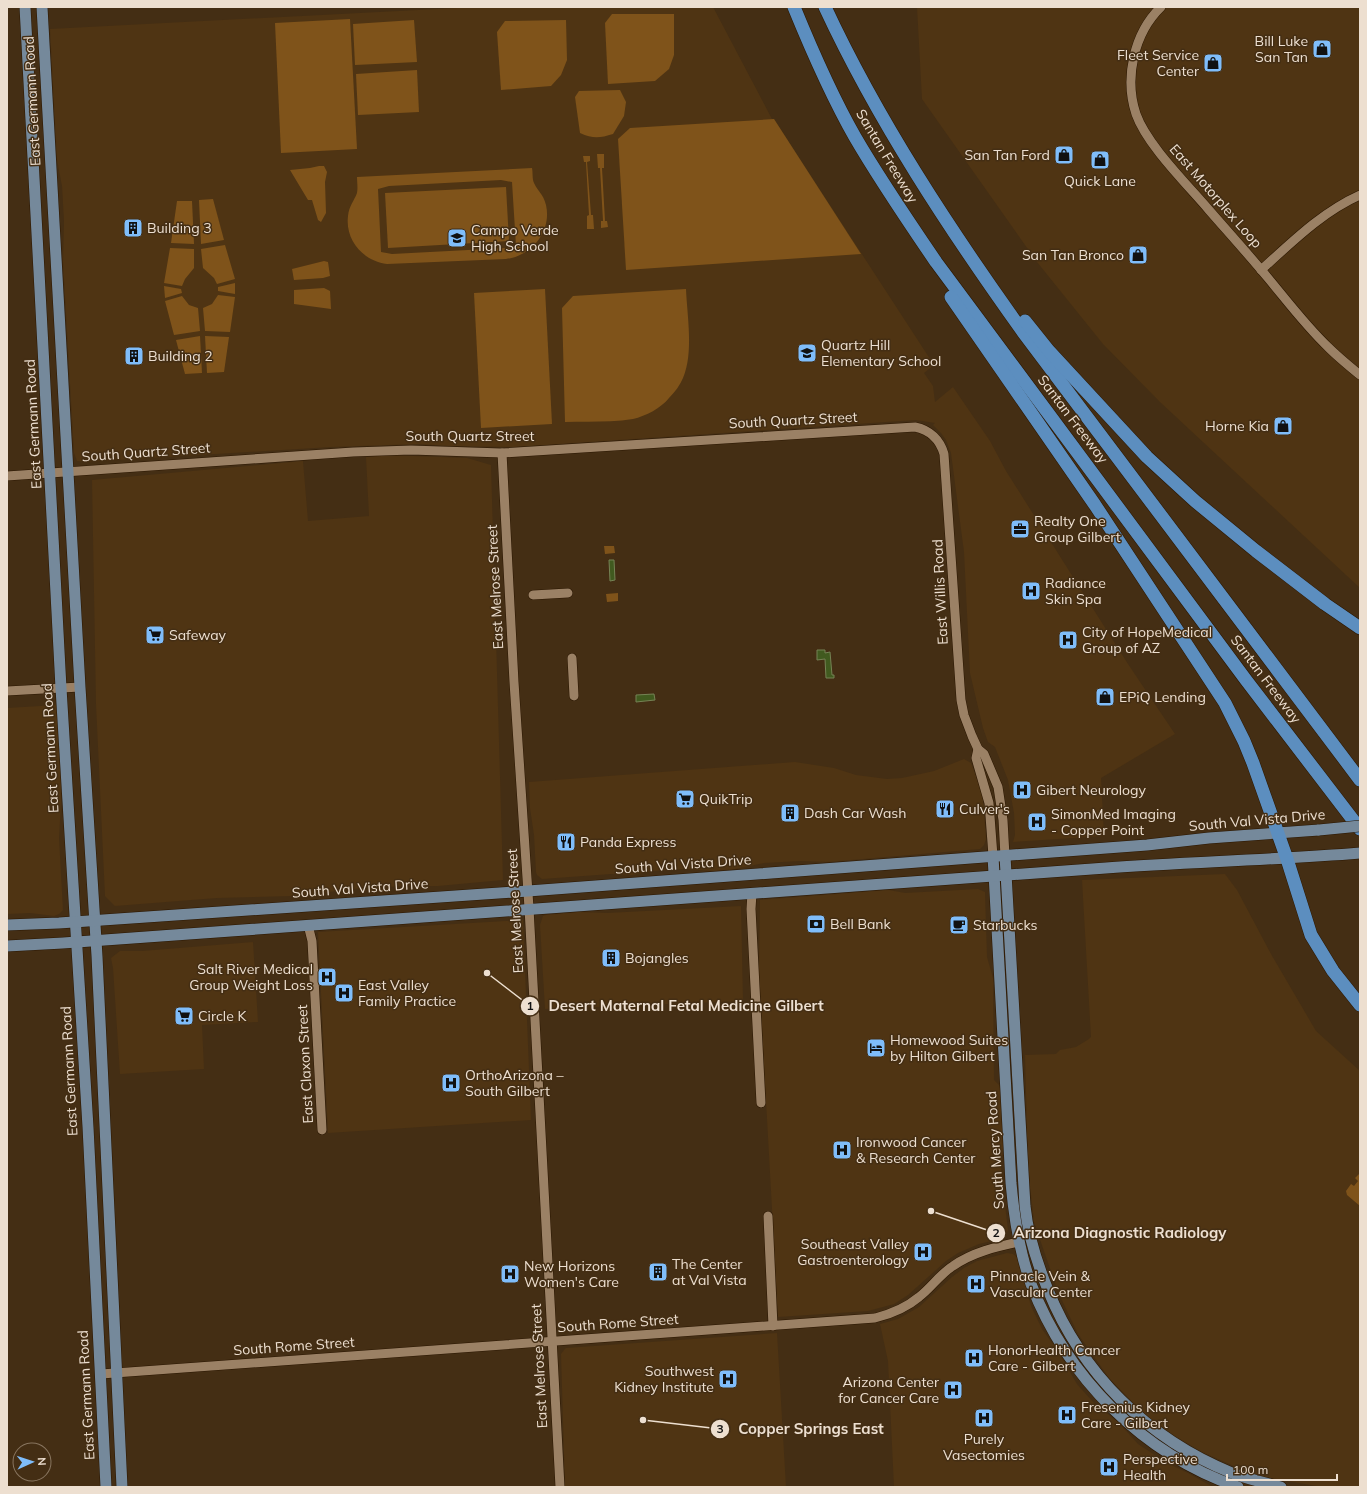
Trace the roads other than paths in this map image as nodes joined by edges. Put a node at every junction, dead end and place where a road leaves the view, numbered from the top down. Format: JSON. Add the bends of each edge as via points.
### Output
{"nodes":[{"id":1,"x":25,"y":7,"type":"edge"},
{"id":2,"x":42,"y":7,"type":"edge"},
{"id":3,"x":794,"y":7,"type":"edge"},
{"id":4,"x":826,"y":7,"type":"edge"},
{"id":5,"x":1161,"y":7,"type":"edge"},
{"id":6,"x":1360,"y":195,"type":"edge"},
{"id":7,"x":936,"y":262,"type":"junction"},
{"id":8,"x":1261,"y":270,"type":"junction"},
{"id":9,"x":989,"y":284,"type":"junction"},
{"id":10,"x":1360,"y":375,"type":"edge"},
{"id":11,"x":932,"y":434,"type":"joint"},
{"id":12,"x":502,"y":453,"type":"junction"},
{"id":13,"x":68,"y":471,"type":"junction"},
{"id":14,"x":51,"y":473,"type":"junction"},
{"id":15,"x":7,"y":476,"type":"edge"},
{"id":16,"x":568,"y":593,"type":"dead end"},
{"id":17,"x":533,"y":595,"type":"dead end"},
{"id":18,"x":1360,"y":628,"type":"edge"},
{"id":19,"x":572,"y":658,"type":"dead end"},
{"id":20,"x":80,"y":687,"type":"junction"},
{"id":21,"x":62,"y":688,"type":"junction"},
{"id":22,"x":7,"y":691,"type":"edge"},
{"id":23,"x":574,"y":696,"type":"dead end"},
{"id":24,"x":978,"y":749,"type":"junction"},
{"id":25,"x":1360,"y":780,"type":"edge"},
{"id":26,"x":1360,"y":828,"type":"edge"},
{"id":27,"x":1278,"y":833,"type":"junction"},
{"id":28,"x":1360,"y":853,"type":"edge"},
{"id":29,"x":993,"y":856,"type":"junction"},
{"id":30,"x":1005,"y":856,"type":"junction"},
{"id":31,"x":1287,"y":859,"type":"junction"},
{"id":32,"x":751,"y":874,"type":"junction"},
{"id":33,"x":1006,"y":875,"type":"junction"},
{"id":34,"x":994,"y":876,"type":"junction"},
{"id":35,"x":528,"y":891,"type":"junction"},
{"id":36,"x":752,"y":893,"type":"junction"},
{"id":37,"x":307,"y":906,"type":"junction"},
{"id":38,"x":529,"y":908,"type":"junction"},
{"id":39,"x":95,"y":921,"type":"junction"},
{"id":40,"x":76,"y":922,"type":"junction"},
{"id":41,"x":308,"y":924,"type":"junction"},
{"id":42,"x":7,"y":925,"type":"edge"},
{"id":43,"x":96,"y":941,"type":"junction"},
{"id":44,"x":76,"y":942,"type":"junction"},
{"id":45,"x":7,"y":946,"type":"edge"},
{"id":46,"x":1360,"y":1005,"type":"edge"},
{"id":47,"x":761,"y":1103,"type":"dead end"},
{"id":48,"x":322,"y":1130,"type":"dead end"},
{"id":49,"x":768,"y":1216,"type":"dead end"},
{"id":50,"x":1030,"y":1239,"type":"junction"},
{"id":51,"x":1019,"y":1242,"type":"junction"},
{"id":52,"x":773,"y":1326,"type":"junction"},
{"id":53,"x":552,"y":1342,"type":"junction"},
{"id":54,"x":117,"y":1373,"type":"junction"},
{"id":55,"x":100,"y":1374,"type":"junction"},
{"id":56,"x":106,"y":1487,"type":"edge"},
{"id":57,"x":122,"y":1487,"type":"edge"},
{"id":58,"x":560,"y":1487,"type":"edge"},
{"id":59,"x":1238,"y":1487,"type":"edge"},
{"id":60,"x":1281,"y":1487,"type":"edge"}],
"edges":[{"from":1,"to":14,"type":"main road","name":"East Germann Road"},
{"from":2,"to":13,"type":"main road","name":"East Germann Road"},
{"from":3,"to":7,"type":"highway","name":"Santan Freeway","via":[[814,57],[855,136]]},
{"from":4,"to":9,"type":"highway","name":"Santan Freeway","via":[[844,48],[878,109]]},
{"from":5,"to":8,"type":"street","name":"East Motorplex Loop","via":[[1150,19],[1137,44],[1131,86],[1136,113],[1152,142]]},
{"from":6,"to":8,"type":"street","via":[[1317,220]]},
{"from":7,"to":26,"type":"highway","name":"Santan Freeway","via":[[1246,680]]},
{"from":7,"to":27,"type":"highway","via":[[952,297],[1096,505],[1225,703],[1248,748]]},
{"from":8,"to":10,"type":"street","name":"East Motorplex Loop","via":[[1292,309],[1328,347]]},
{"from":9,"to":18,"type":"highway","via":[[1013,306],[1049,351],[1147,457],[1256,551]]},
{"from":9,"to":25,"type":"highway","name":"Santan Freeway"},
{"from":11,"to":12,"type":"street","name":"South Quartz Street","via":[[916,427]]},
{"from":11,"to":24,"type":"street","name":"East Willis Road","via":[[942,448],[945,460],[961,700],[967,725]]},
{"from":12,"to":13,"type":"street","name":"South Quartz Street","via":[[386,450]]},
{"from":12,"to":35,"type":"street","name":"East Melrose Street"},
{"from":13,"to":14,"type":"street","name":"South Quartz Street"},
{"from":13,"to":20,"type":"main road","name":"East Germann Road"},
{"from":14,"to":15,"type":"street","name":"South Quartz Street"},
{"from":14,"to":21,"type":"main road","name":"East Germann Road"},
{"from":16,"to":17,"type":"street"},
{"from":19,"to":23,"type":"street"},
{"from":20,"to":21,"type":"street"},
{"from":20,"to":39,"type":"main road","name":"East Germann Road"},
{"from":21,"to":22,"type":"street"},
{"from":21,"to":40,"type":"main road","name":"East Germann Road"},
{"from":24,"to":29,"type":"street","name":"East Willis Road","via":[[976,758],[989,803]]},
{"from":24,"to":30,"type":"street","name":"East Willis Road","via":[[984,754],[998,787]]},
{"from":26,"to":27,"type":"main road","name":"South Val Vista Drive","bridge":true},
{"from":27,"to":30,"type":"main road","name":"South Val Vista Drive"},
{"from":27,"to":31,"type":"highway"},
{"from":28,"to":31,"type":"main road"},
{"from":29,"to":30,"type":"main road","name":"South Val Vista Drive"},
{"from":29,"to":32,"type":"main road","name":"South Val Vista Drive"},
{"from":29,"to":34,"type":"main road","name":"South Mercy Road"},
{"from":30,"to":33,"type":"main road","name":"South Mercy Road"},
{"from":31,"to":33,"type":"main road"},
{"from":31,"to":46,"type":"highway","via":[[1311,935],[1333,971]]},
{"from":32,"to":35,"type":"main road","name":"South Val Vista Drive"},
{"from":32,"to":36,"type":"main road"},
{"from":33,"to":34,"type":"main road"},
{"from":33,"to":50,"type":"main road","name":"South Mercy Road","via":[[1025,1206]]},
{"from":34,"to":36,"type":"main road"},
{"from":34,"to":51,"type":"main road","name":"South Mercy Road","via":[[1011,1183]]},
{"from":35,"to":37,"type":"main road","name":"South Val Vista Drive"},
{"from":35,"to":38,"type":"street","name":"East Melrose Street"},
{"from":36,"to":38,"type":"main road"},
{"from":36,"to":47,"type":"street"},
{"from":37,"to":39,"type":"main road","name":"South Val Vista Drive"},
{"from":37,"to":41,"type":"main road"},
{"from":38,"to":41,"type":"main road"},
{"from":38,"to":53,"type":"street","name":"East Melrose Street"},
{"from":39,"to":40,"type":"main road","name":"South Val Vista Drive"},
{"from":39,"to":43,"type":"main road","name":"East Germann Road"},
{"from":40,"to":42,"type":"main road","name":"South Val Vista Drive"},
{"from":40,"to":44,"type":"main road","name":"East Germann Road"},
{"from":41,"to":43,"type":"main road"},
{"from":41,"to":48,"type":"street","name":"East Claxon Street","via":[[312,941]]},
{"from":43,"to":44,"type":"main road"},
{"from":43,"to":54,"type":"main road","name":"East Germann Road"},
{"from":44,"to":45,"type":"main road"},
{"from":44,"to":55,"type":"main road","name":"East Germann Road"},
{"from":49,"to":52,"type":"street"},
{"from":50,"to":51,"type":"main road"},
{"from":50,"to":60,"type":"main road","name":"South Mercy Road","via":[[1043,1278],[1066,1329],[1087,1361],[1120,1399],[1153,1429],[1200,1458],[1233,1473]]},
{"from":51,"to":52,"type":"street","name":"South Rome Street","via":[[967,1257],[952,1266],[915,1300],[884,1316]]},
{"from":51,"to":59,"type":"main road","name":"South Mercy Road","via":[[1031,1283],[1056,1336],[1095,1390],[1127,1422],[1158,1447],[1194,1469]]},
{"from":52,"to":53,"type":"street","name":"South Rome Street"},
{"from":53,"to":54,"type":"street","name":"South Rome Street"},
{"from":53,"to":58,"type":"street","name":"East Melrose Street"},
{"from":54,"to":55,"type":"street","name":"South Rome Street"},
{"from":54,"to":57,"type":"main road","name":"East Germann Road"},
{"from":55,"to":56,"type":"main road","name":"East Germann Road"}]}
